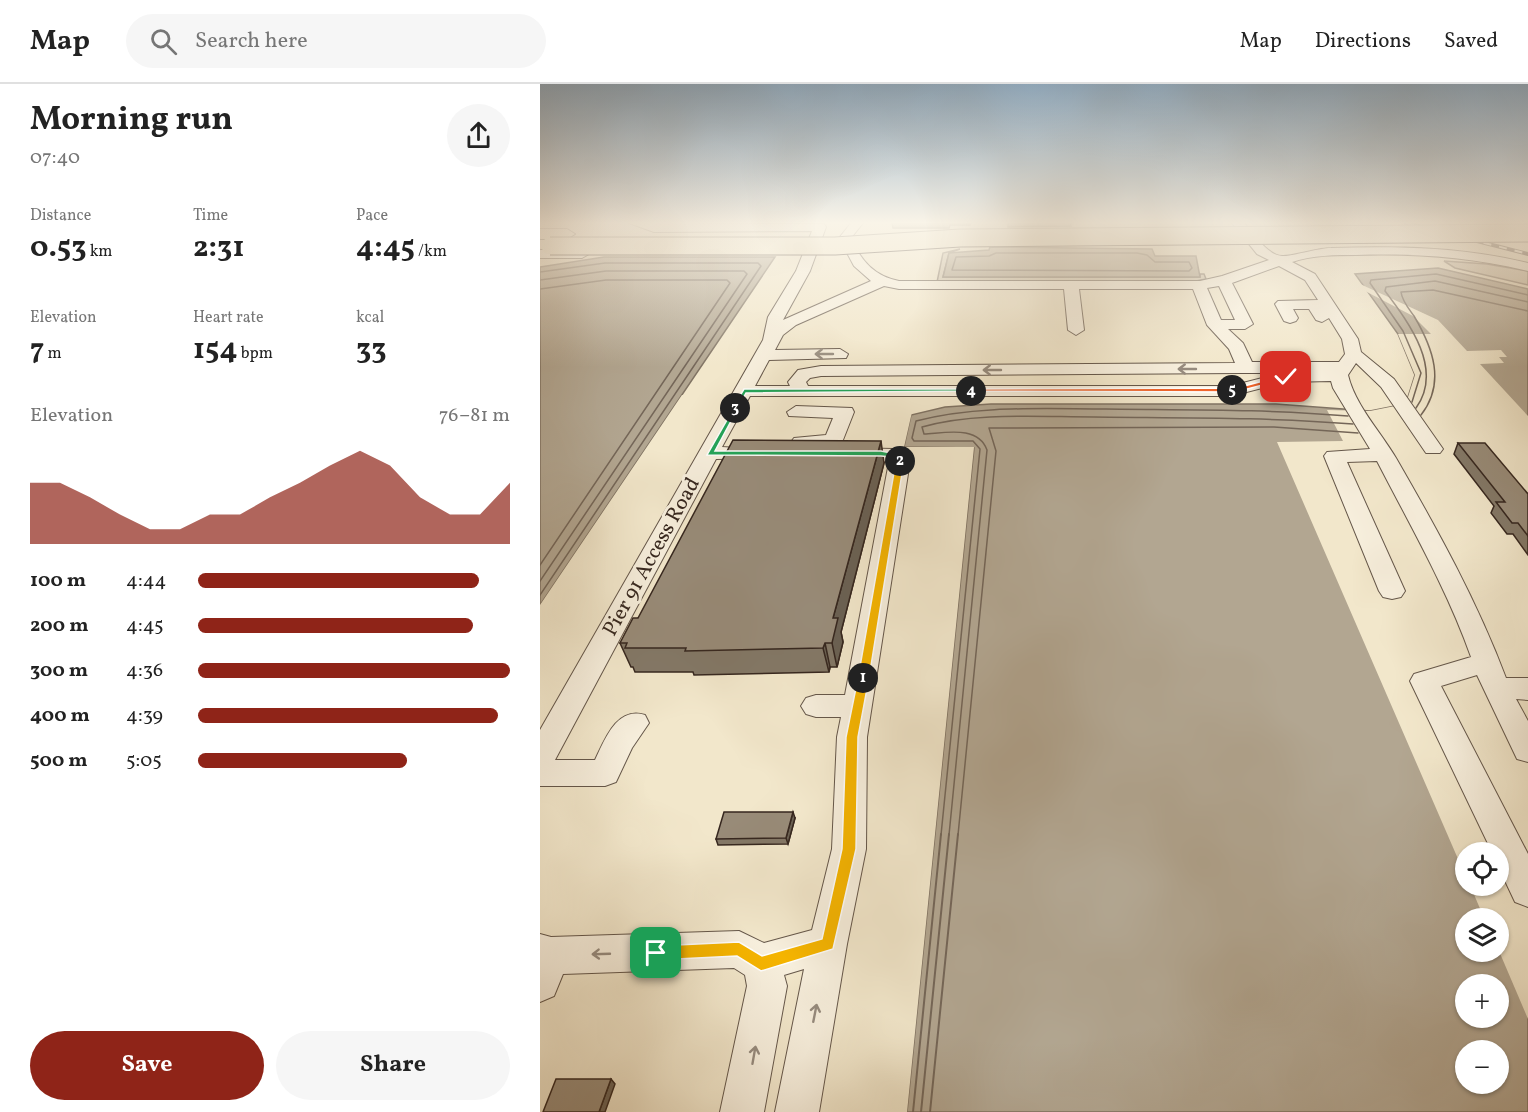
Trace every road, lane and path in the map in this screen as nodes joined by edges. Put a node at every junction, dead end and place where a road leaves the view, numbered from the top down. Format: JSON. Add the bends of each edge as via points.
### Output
{"nodes":[{"id":1,"x":802,"y":271,"type":"edge"},
{"id":2,"x":866,"y":271,"type":"edge"},
{"id":3,"x":1271,"y":271,"type":"edge"},
{"id":4,"x":1285,"y":271,"type":"edge"},
{"id":5,"x":896,"y":272,"type":"dead end"},
{"id":6,"x":1273,"y":276,"type":"junction"},
{"id":7,"x":922,"y":277,"type":"dead end"},
{"id":8,"x":882,"y":282,"type":"junction"},
{"id":9,"x":1224,"y":282,"type":"junction"},
{"id":10,"x":1198,"y":285,"type":"junction"},
{"id":11,"x":1071,"y":286,"type":"junction"},
{"id":12,"x":794,"y":287,"type":"junction"},
{"id":13,"x":1320,"y":302,"type":"junction"},
{"id":14,"x":819,"y":309,"type":"junction"},
{"id":15,"x":1290,"y":318,"type":"dead end"},
{"id":16,"x":1215,"y":325,"type":"junction"},
{"id":17,"x":1076,"y":330,"type":"dead end"},
{"id":18,"x":768,"y":348,"type":"junction"},
{"id":19,"x":1243,"y":361,"type":"junction"},
{"id":20,"x":1346,"y":366,"type":"junction"},
{"id":21,"x":744,"y":391,"type":"junction"},
{"id":22,"x":806,"y":391,"type":"junction"},
{"id":23,"x":796,"y":412,"type":"dead end"},
{"id":24,"x":1433,"y":450,"type":"dead end"},
{"id":25,"x":710,"y":453,"type":"junction"},
{"id":26,"x":794,"y":454,"type":"junction"},
{"id":27,"x":1384,"y":455,"type":"junction"},
{"id":28,"x":1392,"y":591,"type":"dead end"},
{"id":29,"x":1491,"y":675,"type":"junction"},
{"id":30,"x":1528,"y":688,"type":"edge"},
{"id":31,"x":816,"y":706,"type":"dead end"},
{"id":32,"x":858,"y":706,"type":"junction"},
{"id":33,"x":634,"y":723,"type":"dead end"},
{"id":34,"x":1528,"y":750,"type":"edge"},
{"id":35,"x":540,"y":758,"type":"edge"},
{"id":36,"x":540,"y":773,"type":"edge"},
{"id":37,"x":1528,"y":890,"type":"edge"},
{"id":38,"x":828,"y":944,"type":"junction"},
{"id":39,"x":761,"y":963,"type":"junction"},
{"id":40,"x":544,"y":964,"type":"edge"},
{"id":41,"x":742,"y":1112,"type":"edge"},
{"id":42,"x":796,"y":1112,"type":"edge"}],
"edges":[{"from":1,"to":12,"type":"street"},
{"from":2,"to":8,"type":"street"},
{"from":3,"to":6,"type":"street"},
{"from":4,"to":6,"type":"street"},
{"from":5,"to":7,"type":"street"},
{"from":6,"to":9,"type":"street"},
{"from":6,"to":13,"type":"street","via":[[1310,277]]},
{"from":8,"to":11,"type":"street","via":[[927,286]]},
{"from":8,"to":14,"type":"street","name":"Pier 91 Access Road"},
{"from":9,"to":10,"type":"street"},
{"from":9,"to":16,"type":"street","via":[[1245,324]]},
{"from":10,"to":11,"type":"street"},
{"from":10,"to":16,"type":"street"},
{"from":11,"to":17,"type":"street"},
{"from":12,"to":14,"type":"street"},
{"from":12,"to":18,"type":"street","via":[[771,327]]},
{"from":13,"to":15,"type":"street","via":[[1282,304]]},
{"from":13,"to":20,"type":"street","via":[[1350,339]]},
{"from":14,"to":18,"type":"street","name":"Pier 91 Access Road","via":[[781,328]]},
{"from":16,"to":19,"type":"street","via":[[1234,343]]},
{"from":19,"to":18,"type":"street","one_way":true},
{"from":18,"to":21,"type":"street","name":"Pier 91 Access Road"},
{"from":19,"to":20,"type":"street"},
{"from":19,"to":22,"type":"street","one_way":true,"via":[[811,371],[799,378],[797,385]]},
{"from":20,"to":22,"type":"street","via":[[1231,391]]},
{"from":20,"to":24,"type":"street","via":[[1369,361]]},
{"from":20,"to":27,"type":"street","via":[[1342,388]]},
{"from":21,"to":22,"type":"street"},
{"from":21,"to":25,"type":"street","name":"Pier 91 Access Road"},
{"from":23,"to":26,"type":"street","via":[[845,412],[834,441],[798,442]]},
{"from":25,"to":26,"type":"street"},
{"from":25,"to":35,"type":"street","name":"Pier 91 Access Road"},
{"from":26,"to":32,"type":"street","via":[[881,454],[894,455],[900,461]]},
{"from":27,"to":28,"type":"street","via":[[1334,456]]},
{"from":27,"to":29,"type":"street","via":[[1443,564]]},
{"from":29,"to":30,"type":"street"},
{"from":29,"to":34,"type":"street"},
{"from":29,"to":37,"type":"street","via":[[1424,681]]},
{"from":31,"to":32,"type":"street"},
{"from":32,"to":38,"type":"street","via":[[852,737],[849,849]]},
{"from":33,"to":36,"type":"street","via":[[619,742],[605,773]]},
{"from":38,"to":39,"type":"street"},
{"from":42,"to":38,"type":"street","one_way":true},
{"from":39,"to":40,"type":"street","one_way":true,"via":[[739,949]]},
{"from":41,"to":39,"type":"street","one_way":true,"via":[[767,986]]}]}
